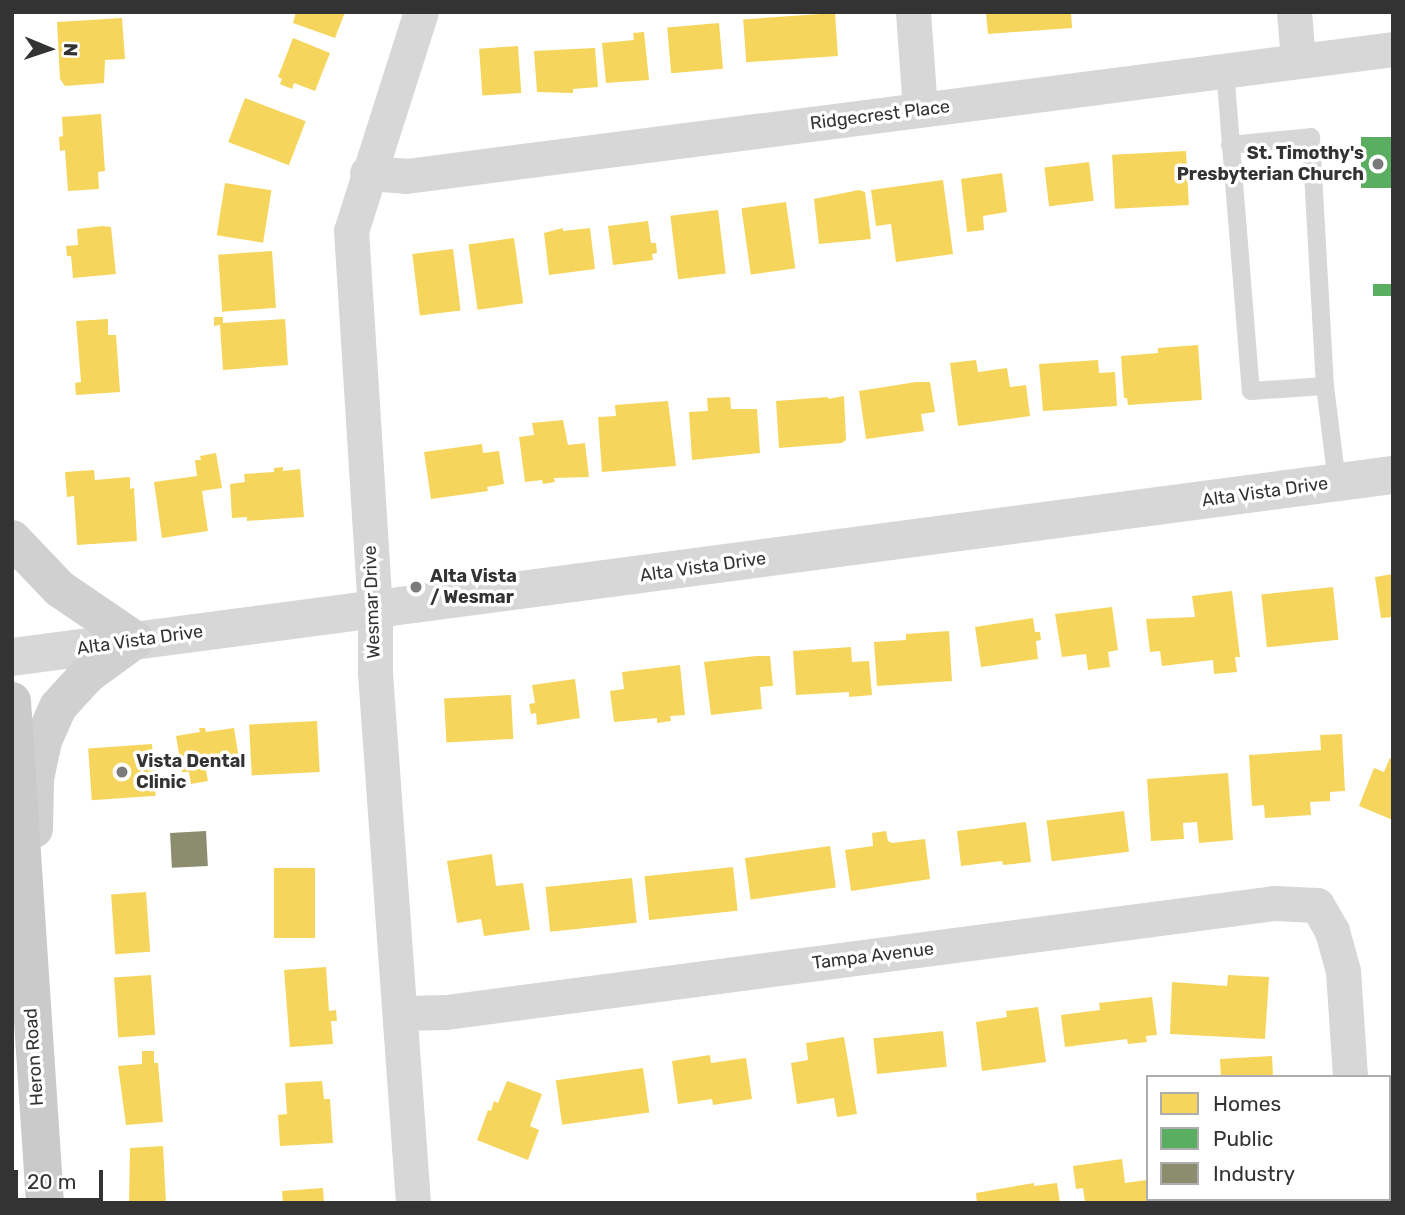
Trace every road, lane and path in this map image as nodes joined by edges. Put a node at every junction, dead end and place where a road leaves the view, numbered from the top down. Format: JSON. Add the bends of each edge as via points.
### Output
{"nodes":[{"id":1,"x":421,"y":12,"type":"edge"},
{"id":2,"x":913,"y":12,"type":"edge"},
{"id":3,"x":1294,"y":12,"type":"edge"},
{"id":4,"x":1393,"y":49,"type":"edge"},
{"id":5,"x":1298,"y":61,"type":"junction"},
{"id":6,"x":1224,"y":70,"type":"junction"},
{"id":7,"x":920,"y":110,"type":"junction"},
{"id":8,"x":1230,"y":145,"type":"junction"},
{"id":9,"x":367,"y":173,"type":"junction"},
{"id":10,"x":1325,"y":386,"type":"junction"},
{"id":11,"x":1393,"y":475,"type":"edge"},
{"id":12,"x":1337,"y":482,"type":"junction"},
{"id":13,"x":12,"y":539,"type":"edge"},
{"id":14,"x":375,"y":611,"type":"junction"},
{"id":15,"x":135,"y":640,"type":"junction"},
{"id":16,"x":12,"y":657,"type":"edge"},
{"id":17,"x":12,"y":701,"type":"edge"},
{"id":18,"x":28,"y":974,"type":"junction"},
{"id":19,"x":400,"y":1013,"type":"junction"},
{"id":20,"x":1350,"y":1075,"type":"edge"},
{"id":21,"x":45,"y":1203,"type":"edge"},
{"id":22,"x":413,"y":1203,"type":"edge"}],
"edges":[{"from":1,"to":9,"type":"street","name":"Wesmar Drive"},
{"from":2,"to":7,"type":"street"},
{"from":3,"to":5,"type":"street"},
{"from":4,"to":5,"type":"street","name":"Ridgecrest Place"},
{"from":5,"to":6,"type":"street","name":"Ridgecrest Place"},
{"from":6,"to":7,"type":"street","name":"Ridgecrest Place"},
{"from":6,"to":8,"type":"lane"},
{"from":7,"to":9,"type":"street","name":"Ridgecrest Place","via":[[406,176]]},
{"from":8,"to":10,"type":"lane","via":[[1251,391]]},
{"from":8,"to":10,"type":"lane","via":[[1311,137]]},
{"from":9,"to":14,"type":"street","name":"Wesmar Drive","via":[[351,231]]},
{"from":10,"to":12,"type":"lane"},
{"from":11,"to":12,"type":"street","name":"Alta Vista Drive"},
{"from":12,"to":14,"type":"street","name":"Alta Vista Drive"},
{"from":13,"to":15,"type":"main road","via":[[60,589]]},
{"from":14,"to":15,"type":"street","name":"Alta Vista Drive"},
{"from":14,"to":19,"type":"street","name":"Wesmar Drive","via":[[375,673]]},
{"from":15,"to":16,"type":"street","name":"Alta Vista Drive"},
{"from":15,"to":18,"type":"main road","via":[[87,675],[58,707],[43,741],[36,780]]},
{"from":17,"to":18,"type":"main road","name":"Heron Road"},
{"from":18,"to":21,"type":"main road","name":"Heron Road"},
{"from":19,"to":20,"type":"street","name":"Tampa Avenue","via":[[446,1012],[1274,904],[1317,905],[1332,931],[1343,971]]},
{"from":19,"to":22,"type":"street","name":"Wesmar Drive"}]}
